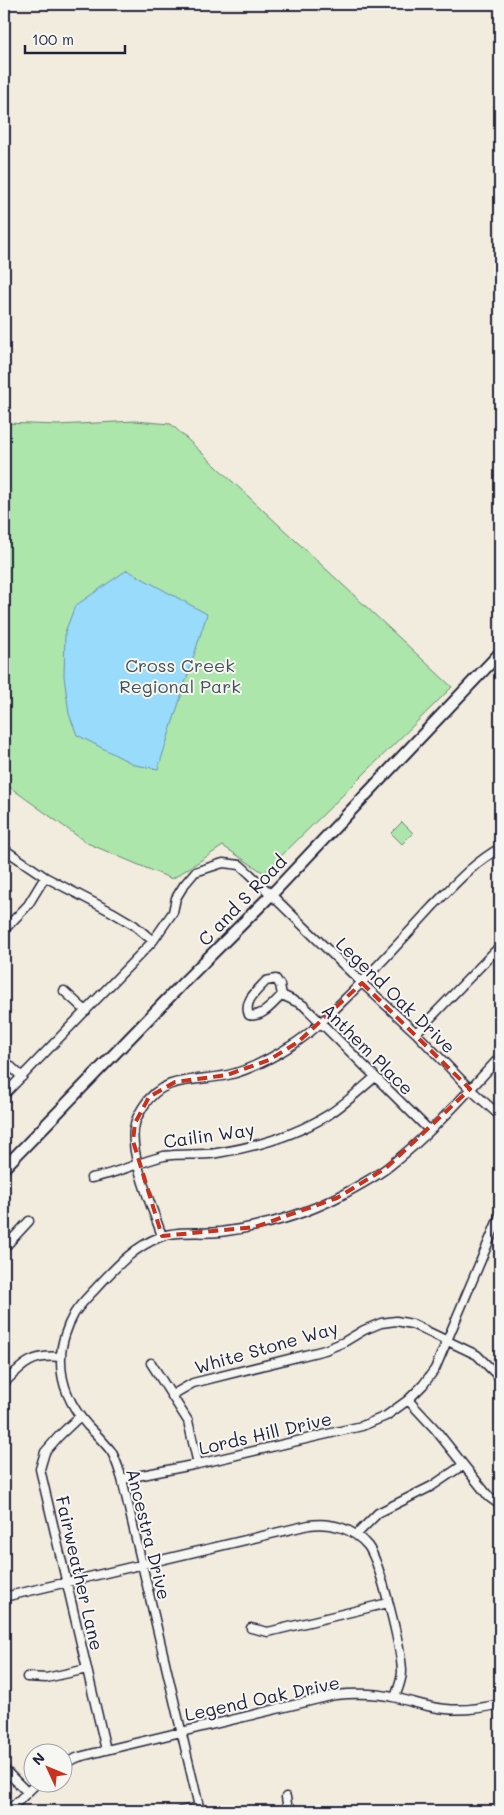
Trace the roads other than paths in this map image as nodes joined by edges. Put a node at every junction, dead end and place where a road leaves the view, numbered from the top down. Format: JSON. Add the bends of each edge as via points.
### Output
{"nodes":[{"id":1,"x":500,"y":653,"type":"edge"},
{"id":2,"x":4,"y":848,"type":"edge"},
{"id":3,"x":500,"y":848,"type":"edge"},
{"id":4,"x":46,"y":877,"type":"junction"},
{"id":5,"x":272,"y":894,"type":"junction"},
{"id":6,"x":4,"y":930,"type":"edge"},
{"id":7,"x":153,"y":941,"type":"junction"},
{"id":8,"x":500,"y":946,"type":"edge"},
{"id":9,"x":362,"y":983,"type":"junction"},
{"id":10,"x":64,"y":991,"type":"dead end"},
{"id":11,"x":282,"y":995,"type":"junction"},
{"id":12,"x":86,"y":1012,"type":"junction"},
{"id":13,"x":320,"y":1023,"type":"junction"},
{"id":14,"x":416,"y":1033,"type":"junction"},
{"id":15,"x":500,"y":1057,"type":"edge"},
{"id":16,"x":4,"y":1060,"type":"edge"},
{"id":17,"x":22,"y":1077,"type":"junction"},
{"id":18,"x":375,"y":1077,"type":"junction"},
{"id":19,"x":470,"y":1089,"type":"junction"},
{"id":20,"x":4,"y":1095,"type":"edge"},
{"id":21,"x":500,"y":1116,"type":"edge"},
{"id":22,"x":429,"y":1130,"type":"junction"},
{"id":23,"x":138,"y":1163,"type":"junction"},
{"id":24,"x":4,"y":1168,"type":"edge"},
{"id":25,"x":91,"y":1178,"type":"dead end"},
{"id":26,"x":500,"y":1216,"type":"edge"},
{"id":27,"x":29,"y":1221,"type":"dead end"},
{"id":28,"x":162,"y":1236,"type":"junction"},
{"id":29,"x":4,"y":1248,"type":"edge"},
{"id":30,"x":446,"y":1340,"type":"junction"},
{"id":31,"x":61,"y":1357,"type":"junction"},
{"id":32,"x":151,"y":1363,"type":"dead end"},
{"id":33,"x":500,"y":1378,"type":"edge"},
{"id":34,"x":4,"y":1384,"type":"edge"},
{"id":35,"x":172,"y":1395,"type":"junction"},
{"id":36,"x":408,"y":1400,"type":"junction"},
{"id":37,"x":80,"y":1416,"type":"junction"},
{"id":38,"x":198,"y":1464,"type":"junction"},
{"id":39,"x":463,"y":1465,"type":"junction"},
{"id":40,"x":122,"y":1479,"type":"junction"},
{"id":41,"x":500,"y":1505,"type":"edge"},
{"id":42,"x":356,"y":1535,"type":"junction"},
{"id":43,"x":142,"y":1564,"type":"junction"},
{"id":44,"x":66,"y":1582,"type":"junction"},
{"id":45,"x":4,"y":1597,"type":"edge"},
{"id":46,"x":388,"y":1603,"type":"junction"},
{"id":47,"x":251,"y":1628,"type":"dead end"},
{"id":48,"x":87,"y":1669,"type":"junction"},
{"id":49,"x":27,"y":1677,"type":"dead end"},
{"id":50,"x":396,"y":1697,"type":"junction"},
{"id":51,"x":500,"y":1704,"type":"edge"},
{"id":52,"x":181,"y":1731,"type":"junction"},
{"id":53,"x":106,"y":1750,"type":"junction"},
{"id":54,"x":72,"y":1760,"type":"edge"},
{"id":55,"x":4,"y":1769,"type":"edge"},
{"id":56,"x":22,"y":1787,"type":"edge"},
{"id":57,"x":27,"y":1792,"type":"edge"},
{"id":58,"x":286,"y":1797,"type":"dead end"},
{"id":59,"x":200,"y":1809,"type":"edge"},
{"id":60,"x":8,"y":1811,"type":"edge"},
{"id":61,"x":181,"y":1811,"type":"edge"},
{"id":62,"x":288,"y":1811,"type":"edge"}],
"edges":[{"from":1,"to":5,"type":"main road","name":"C and S Road"},
{"from":2,"to":4,"type":"street"},
{"from":3,"to":9,"type":"street","via":[[469,868]]},
{"from":4,"to":6,"type":"street","via":[[28,906]]},
{"from":4,"to":7,"type":"street","via":[[134,925]]},
{"from":5,"to":7,"type":"street","name":"Legend Oak Drive","via":[[240,864],[223,863],[195,872],[176,898],[173,912]]},
{"from":5,"to":9,"type":"street","name":"Legend Oak Drive"},
{"from":5,"to":24,"type":"main road","name":"C and S Road"},
{"from":7,"to":12,"type":"street","name":"Legend Oak Drive"},
{"from":8,"to":14,"type":"street"},
{"from":9,"to":13,"type":"street"},
{"from":9,"to":14,"type":"street","name":"Legend Oak Drive"},
{"from":10,"to":12,"type":"street"},
{"from":11,"to":11,"type":"street","name":"Anthem Place","via":[[276,980],[266,981],[247,1003],[246,1009],[249,1015],[263,1013]]},
{"from":11,"to":13,"type":"street","name":"Anthem Place","via":[[303,1005]]},
{"from":12,"to":17,"type":"street","name":"Legend Oak Drive"},
{"from":13,"to":18,"type":"street","name":"Anthem Place"},
{"from":13,"to":23,"type":"street","via":[[269,1060],[227,1075],[175,1082],[149,1097],[135,1123],[133,1141]]},
{"from":14,"to":19,"type":"street","name":"Legend Oak Drive"},
{"from":15,"to":19,"type":"street","name":"Ancestra Drive"},
{"from":16,"to":17,"type":"street"},
{"from":17,"to":20,"type":"street","name":"Legend Oak Drive"},
{"from":18,"to":22,"type":"street","name":"Anthem Place"},
{"from":18,"to":23,"type":"street","name":"Cailin Way","via":[[329,1114],[276,1139],[215,1153],[167,1156]]},
{"from":19,"to":21,"type":"street","name":"Legend Oak Drive"},
{"from":19,"to":22,"type":"street","name":"Ancestra Drive"},
{"from":22,"to":28,"type":"street","name":"Ancestra Drive","via":[[386,1168],[337,1198],[304,1212],[254,1227]]},
{"from":23,"to":25,"type":"street","name":"Cailin Way"},
{"from":23,"to":28,"type":"street"},
{"from":26,"to":30,"type":"street","name":"Lords Hill Drive"},
{"from":27,"to":29,"type":"street"},
{"from":28,"to":31,"type":"street","name":"Ancestra Drive","via":[[136,1249],[85,1300],[68,1326]]},
{"from":30,"to":33,"type":"street","name":"White Stone Way","via":[[478,1355]]},
{"from":30,"to":35,"type":"street","name":"White Stone Way","via":[[412,1324],[381,1323],[325,1350],[193,1383]]},
{"from":30,"to":36,"type":"street","name":"Lords Hill Drive","via":[[435,1368],[424,1385]]},
{"from":31,"to":34,"type":"street","via":[[46,1355],[32,1359]]},
{"from":31,"to":37,"type":"street","name":"Ancestra Drive","via":[[63,1379]]},
{"from":32,"to":35,"type":"street"},
{"from":35,"to":38,"type":"street","via":[[188,1421]]},
{"from":36,"to":38,"type":"street","name":"Lords Hill Drive","via":[[386,1416],[362,1426]]},
{"from":36,"to":39,"type":"street"},
{"from":37,"to":40,"type":"street","name":"Ancestra Drive","via":[[112,1453]]},
{"from":37,"to":44,"type":"street","name":"Fairweather Lane","via":[[45,1452],[40,1469]]},
{"from":38,"to":40,"type":"street","name":"Lords Hill Drive"},
{"from":39,"to":41,"type":"street","via":[[489,1497]]},
{"from":39,"to":42,"type":"street","via":[[432,1486],[378,1513]]},
{"from":40,"to":43,"type":"street","name":"Ancestra Drive"},
{"from":42,"to":43,"type":"street","via":[[343,1528],[321,1524]]},
{"from":42,"to":46,"type":"street","via":[[368,1546],[377,1564]]},
{"from":43,"to":44,"type":"street"},
{"from":43,"to":52,"type":"street","name":"Ancestra Drive"},
{"from":44,"to":45,"type":"street"},
{"from":44,"to":48,"type":"street","name":"Fairweather Lane"},
{"from":46,"to":47,"type":"street","via":[[268,1632]]},
{"from":46,"to":50,"type":"street","via":[[402,1674]]},
{"from":48,"to":49,"type":"street","via":[[46,1678]]},
{"from":48,"to":53,"type":"street","name":"Fairweather Lane"},
{"from":50,"to":51,"type":"street","name":"Legend Oak Drive","via":[[447,1710]]},
{"from":50,"to":52,"type":"street","name":"Legend Oak Drive","via":[[367,1694],[335,1696]]},
{"from":52,"to":53,"type":"street","name":"Legend Oak Drive"},
{"from":52,"to":59,"type":"street","name":"Ancestra Drive"},
{"from":53,"to":54,"type":"street","name":"Legend Oak Drive"},
{"from":55,"to":56,"type":"street"},
{"from":57,"to":60,"type":"street"},
{"from":58,"to":62,"type":"street"},
{"from":59,"to":61,"type":"street"}]}
